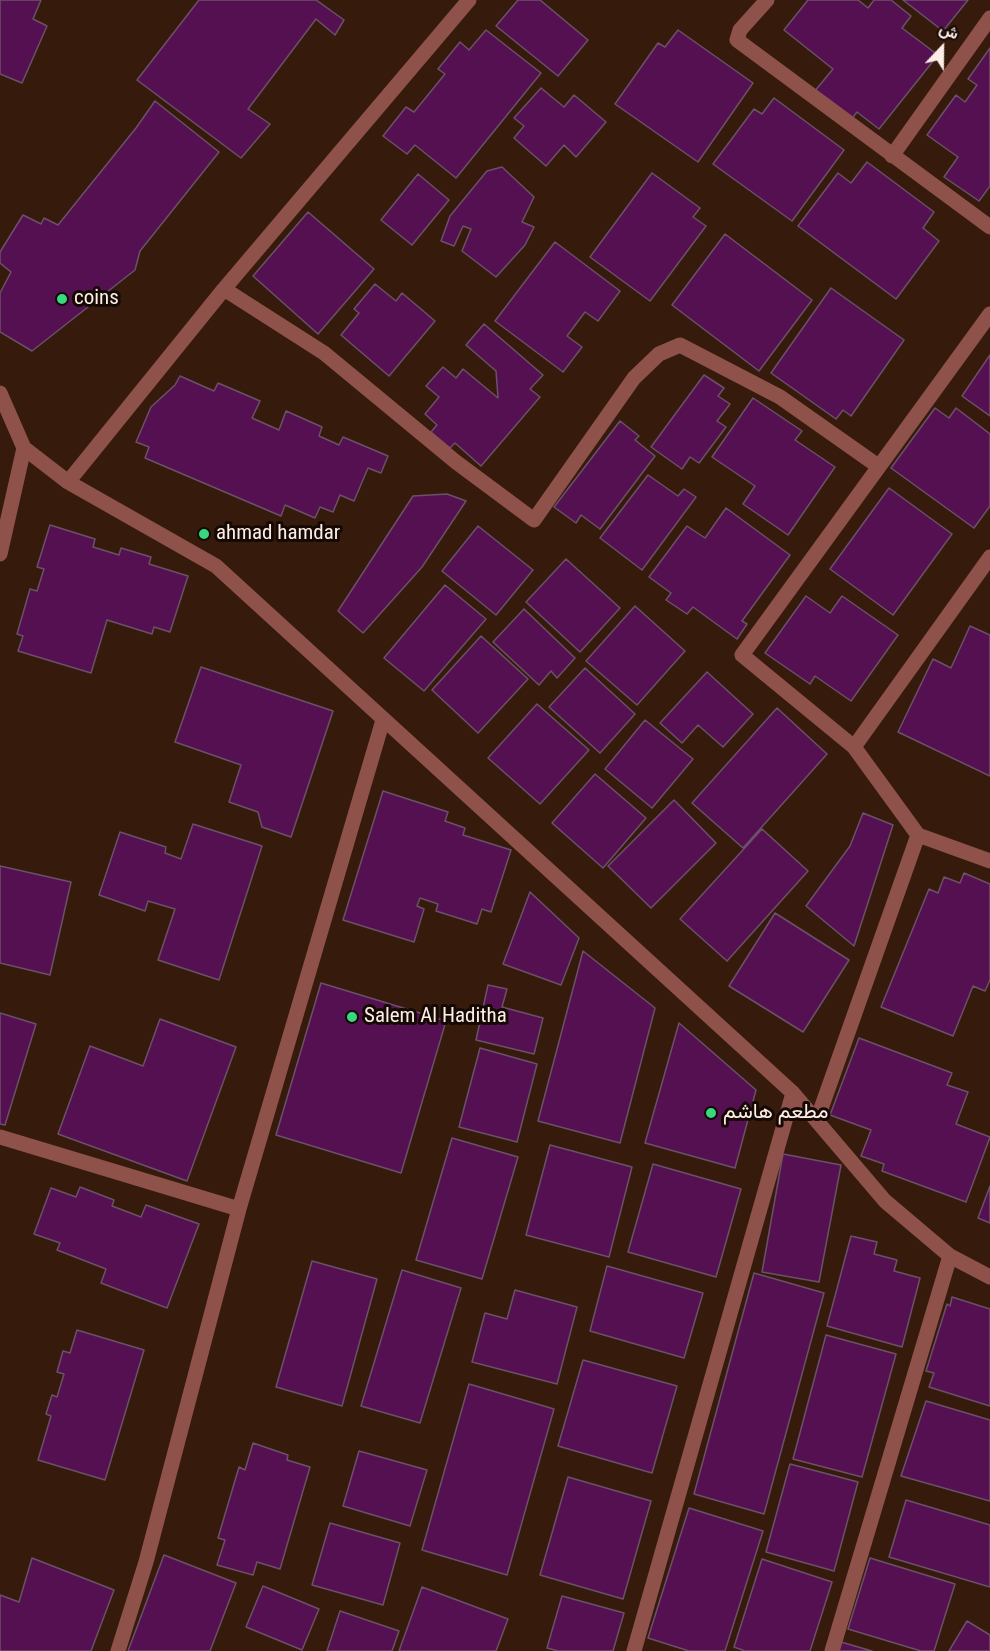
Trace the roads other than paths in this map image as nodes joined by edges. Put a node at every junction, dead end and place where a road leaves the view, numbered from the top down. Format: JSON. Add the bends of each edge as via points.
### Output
{"nodes":[{"id":1,"x":469,"y":0,"type":"edge"},
{"id":2,"x":767,"y":0,"type":"edge"},
{"id":3,"x":990,"y":18,"type":"edge"},
{"id":4,"x":892,"y":156,"type":"junction"},
{"id":5,"x":990,"y":227,"type":"edge"},
{"id":6,"x":224,"y":290,"type":"junction"},
{"id":7,"x":990,"y":314,"type":"edge"},
{"id":8,"x":0,"y":393,"type":"edge"},
{"id":9,"x":24,"y":448,"type":"junction"},
{"id":10,"x":878,"y":466,"type":"junction"},
{"id":11,"x":68,"y":482,"type":"junction"},
{"id":12,"x":0,"y":554,"type":"edge"},
{"id":13,"x":990,"y":557,"type":"edge"},
{"id":14,"x":383,"y":720,"type":"junction"},
{"id":15,"x":854,"y":747,"type":"junction"},
{"id":16,"x":918,"y":835,"type":"junction"},
{"id":17,"x":990,"y":861,"type":"edge"},
{"id":18,"x":793,"y":1093,"type":"junction"},
{"id":19,"x":817,"y":1120,"type":"junction"},
{"id":20,"x":0,"y":1137,"type":"edge"},
{"id":21,"x":239,"y":1209,"type":"junction"},
{"id":22,"x":950,"y":1256,"type":"junction"},
{"id":23,"x":990,"y":1277,"type":"edge"},
{"id":24,"x":118,"y":1651,"type":"edge"},
{"id":25,"x":634,"y":1651,"type":"edge"},
{"id":26,"x":832,"y":1651,"type":"edge"}],
"edges":[{"from":1,"to":6,"type":"street"},
{"from":2,"to":4,"type":"street","via":[[736,40]]},
{"from":3,"to":4,"type":"street"},
{"from":4,"to":5,"type":"street"},
{"from":6,"to":10,"type":"street","via":[[324,353],[456,462],[534,520],[634,378],[658,354],[680,345],[780,397]]},
{"from":6,"to":11,"type":"street"},
{"from":7,"to":10,"type":"street"},
{"from":8,"to":9,"type":"street"},
{"from":9,"to":11,"type":"street"},
{"from":9,"to":12,"type":"street"},
{"from":10,"to":15,"type":"street","via":[[742,655]]},
{"from":11,"to":14,"type":"street","via":[[216,566]]},
{"from":13,"to":15,"type":"street"},
{"from":14,"to":18,"type":"street"},
{"from":14,"to":21,"type":"street"},
{"from":15,"to":16,"type":"street"},
{"from":16,"to":17,"type":"street"},
{"from":16,"to":19,"type":"street"},
{"from":18,"to":19,"type":"street"},
{"from":18,"to":25,"type":"street"},
{"from":19,"to":22,"type":"street","via":[[885,1201]]},
{"from":20,"to":21,"type":"street"},
{"from":21,"to":24,"type":"street","via":[[146,1562]]},
{"from":22,"to":23,"type":"street"},
{"from":22,"to":26,"type":"street"}]}
